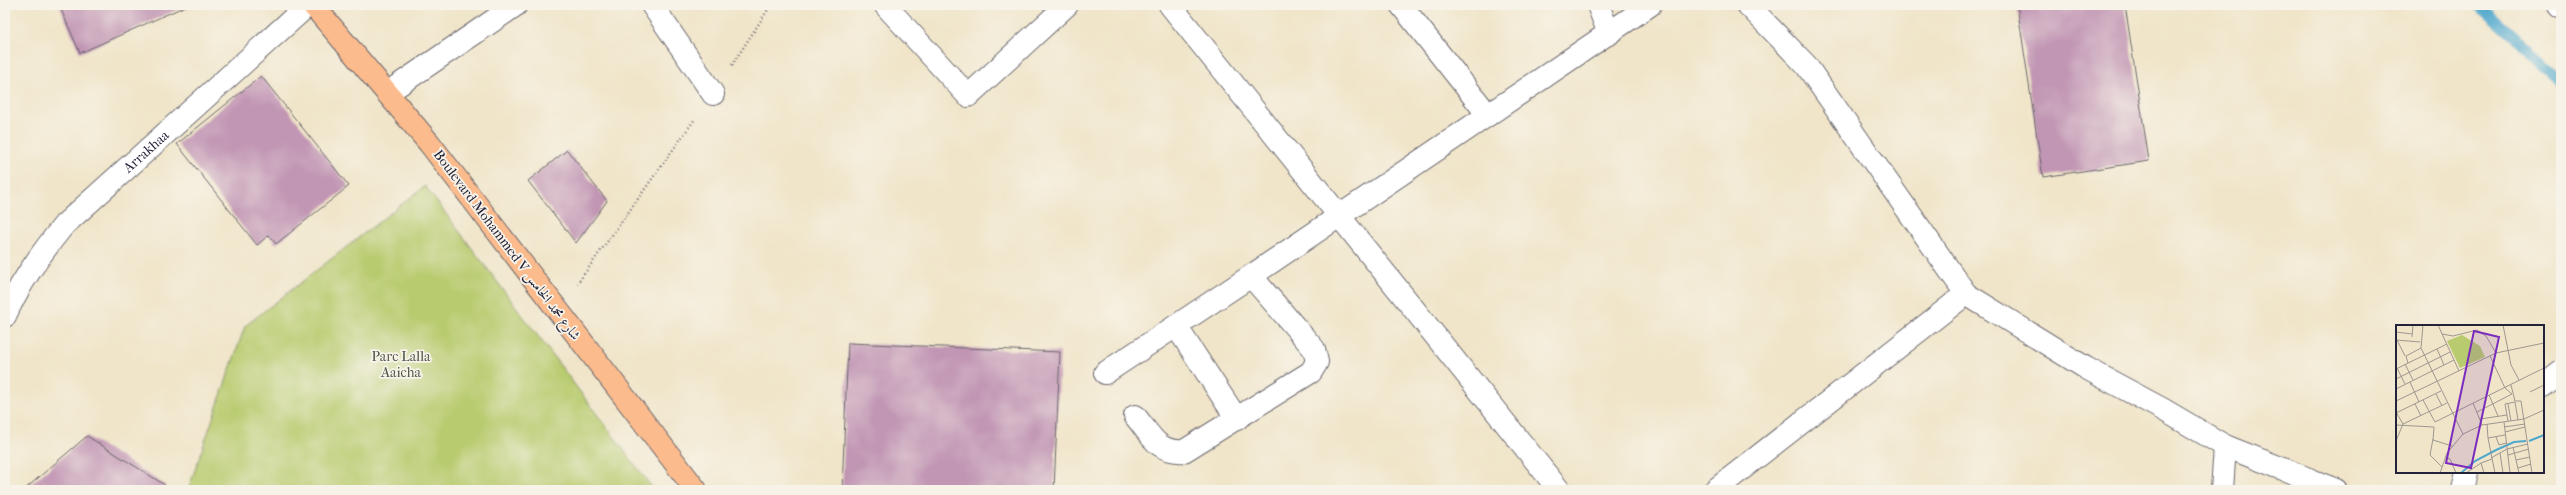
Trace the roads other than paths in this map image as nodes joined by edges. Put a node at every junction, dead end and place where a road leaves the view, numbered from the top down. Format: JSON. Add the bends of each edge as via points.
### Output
{"nodes":[{"id":1,"x":308,"y":5,"type":"edge"},
{"id":2,"x":313,"y":5,"type":"edge"},
{"id":3,"x":516,"y":5,"type":"edge"},
{"id":4,"x":652,"y":5,"type":"edge"},
{"id":5,"x":885,"y":5,"type":"edge"},
{"id":6,"x":1067,"y":5,"type":"edge"},
{"id":7,"x":1170,"y":5,"type":"edge"},
{"id":8,"x":1401,"y":5,"type":"edge"},
{"id":9,"x":1598,"y":5,"type":"edge"},
{"id":10,"x":1650,"y":5,"type":"edge"},
{"id":11,"x":1748,"y":5,"type":"edge"},
{"id":12,"x":1610,"y":34,"type":"junction"},
{"id":13,"x":387,"y":93,"type":"junction"},
{"id":14,"x":713,"y":94,"type":"dead end"},
{"id":15,"x":1488,"y":115,"type":"junction"},
{"id":16,"x":1340,"y":216,"type":"junction"},
{"id":17,"x":1251,"y":276,"type":"junction"},
{"id":18,"x":1966,"y":294,"type":"junction"},
{"id":19,"x":5,"y":316,"type":"edge"},
{"id":20,"x":1176,"y":326,"type":"junction"},
{"id":21,"x":2561,"y":372,"type":"edge"},
{"id":22,"x":1105,"y":373,"type":"dead end"},
{"id":23,"x":2544,"y":385,"type":"edge"},
{"id":24,"x":1135,"y":416,"type":"dead end"},
{"id":25,"x":1237,"y":419,"type":"junction"},
{"id":26,"x":2225,"y":446,"type":"junction"},
{"id":27,"x":2467,"y":473,"type":"edge"},
{"id":28,"x":696,"y":490,"type":"edge"},
{"id":29,"x":1559,"y":490,"type":"edge"},
{"id":30,"x":1715,"y":490,"type":"edge"},
{"id":31,"x":2222,"y":490,"type":"edge"},
{"id":32,"x":2336,"y":490,"type":"edge"},
{"id":33,"x":2463,"y":490,"type":"edge"}],
"edges":[{"from":1,"to":19,"type":"street","name":"Arrakhaa","via":[[64,224],[40,254]]},
{"from":2,"to":13,"type":"main road","name":"Boulevard Mohammed V شارع محمد الخامس"},
{"from":3,"to":13,"type":"street"},
{"from":4,"to":14,"type":"street"},
{"from":5,"to":6,"type":"street","via":[[968,96]]},
{"from":7,"to":16,"type":"street"},
{"from":8,"to":15,"type":"street"},
{"from":9,"to":12,"type":"street"},
{"from":10,"to":12,"type":"street"},
{"from":11,"to":18,"type":"street","via":[[1806,65]]},
{"from":12,"to":15,"type":"street"},
{"from":13,"to":28,"type":"main road","name":"Boulevard Mohammed V شارع محمد الخامس","via":[[430,144]]},
{"from":15,"to":16,"type":"street"},
{"from":16,"to":17,"type":"street"},
{"from":16,"to":29,"type":"street"},
{"from":17,"to":20,"type":"street"},
{"from":17,"to":25,"type":"street","via":[[1314,349],[1317,362],[1311,372]]},
{"from":18,"to":26,"type":"street","via":[[2086,368]]},
{"from":18,"to":30,"type":"street"},
{"from":20,"to":22,"type":"street"},
{"from":20,"to":25,"type":"street"},
{"from":21,"to":23,"type":"street"},
{"from":24,"to":25,"type":"street","via":[[1162,449],[1172,452],[1184,450]]},
{"from":26,"to":31,"type":"street"},
{"from":26,"to":32,"type":"street"},
{"from":27,"to":33,"type":"street"}]}
